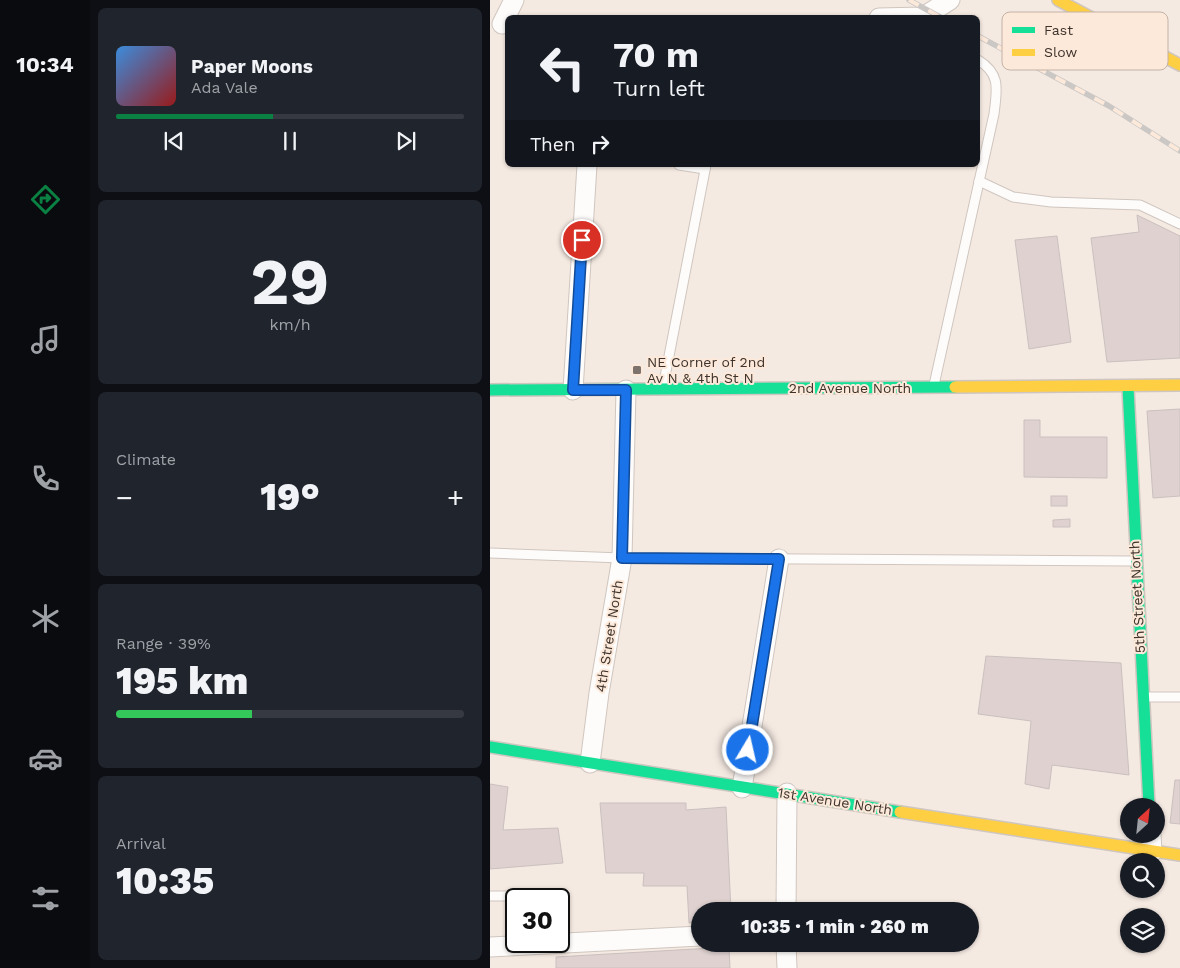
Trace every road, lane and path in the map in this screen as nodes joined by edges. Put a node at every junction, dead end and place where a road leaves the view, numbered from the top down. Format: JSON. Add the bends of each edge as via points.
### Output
{"nodes":[{"id":1,"x":514,"y":0,"type":"edge"},
{"id":2,"x":950,"y":0,"type":"edge"},
{"id":3,"x":1058,"y":0,"type":"edge"},
{"id":4,"x":1081,"y":12,"type":"edge"},
{"id":5,"x":505,"y":15,"type":"edge"},
{"id":6,"x":925,"y":15,"type":"edge"},
{"id":7,"x":1168,"y":59,"type":"edge"},
{"id":8,"x":980,"y":61,"type":"edge"},
{"id":9,"x":1180,"y":65,"type":"edge"},
{"id":10,"x":587,"y":167,"type":"edge"},
{"id":11,"x":705,"y":167,"type":"edge"},
{"id":12,"x":979,"y":181,"type":"junction"},
{"id":13,"x":1180,"y":224,"type":"edge"},
{"id":14,"x":1180,"y":385,"type":"edge"},
{"id":15,"x":1128,"y":387,"type":"junction"},
{"id":16,"x":934,"y":388,"type":"junction"},
{"id":17,"x":490,"y":390,"type":"edge"},
{"id":18,"x":573,"y":390,"type":"junction"},
{"id":19,"x":626,"y":390,"type":"junction"},
{"id":20,"x":663,"y":390,"type":"junction"},
{"id":21,"x":490,"y":553,"type":"edge"},
{"id":22,"x":622,"y":558,"type":"junction"},
{"id":23,"x":779,"y":559,"type":"junction"},
{"id":24,"x":1135,"y":561,"type":"junction"},
{"id":25,"x":1143,"y":696,"type":"junction"},
{"id":26,"x":1180,"y":697,"type":"edge"},
{"id":27,"x":490,"y":747,"type":"edge"},
{"id":28,"x":590,"y":763,"type":"junction"},
{"id":29,"x":742,"y":788,"type":"junction"},
{"id":30,"x":787,"y":793,"type":"junction"},
{"id":31,"x":1149,"y":798,"type":"edge"},
{"id":32,"x":1120,"y":839,"type":"edge"},
{"id":33,"x":1151,"y":843,"type":"edge"},
{"id":34,"x":1180,"y":855,"type":"edge"},
{"id":35,"x":490,"y":896,"type":"edge"},
{"id":36,"x":505,"y":896,"type":"edge"},
{"id":37,"x":786,"y":902,"type":"edge"},
{"id":38,"x":691,"y":936,"type":"edge"},
{"id":39,"x":570,"y":941,"type":"edge"},
{"id":40,"x":505,"y":946,"type":"edge"},
{"id":41,"x":490,"y":947,"type":"edge"},
{"id":42,"x":786,"y":952,"type":"edge"},
{"id":43,"x":787,"y":968,"type":"edge"}],
"edges":[{"from":1,"to":5,"type":"street"},
{"from":2,"to":6,"type":"street"},
{"from":3,"to":4,"type":"street"},
{"from":7,"to":9,"type":"street"},
{"from":8,"to":12,"type":"lane","via":[[991,68],[997,86]]},
{"from":10,"to":18,"type":"street"},
{"from":11,"to":20,"type":"lane"},
{"from":12,"to":13,"type":"lane","via":[[1013,196],[1051,202],[1140,205]]},
{"from":12,"to":16,"type":"lane"},
{"from":14,"to":15,"type":"street","name":"2nd Avenue North"},
{"from":15,"to":16,"type":"street","name":"2nd Avenue North"},
{"from":15,"to":24,"type":"street","name":"5th Street North"},
{"from":16,"to":20,"type":"street","name":"2nd Avenue North"},
{"from":17,"to":18,"type":"street","name":"2nd Avenue North"},
{"from":18,"to":19,"type":"street","name":"2nd Avenue North"},
{"from":19,"to":20,"type":"street","name":"2nd Avenue North"},
{"from":19,"to":22,"type":"street","name":"4th Street North"},
{"from":21,"to":22,"type":"lane"},
{"from":22,"to":23,"type":"lane"},
{"from":22,"to":28,"type":"street","name":"4th Street North"},
{"from":23,"to":24,"type":"lane"},
{"from":23,"to":29,"type":"street"},
{"from":24,"to":25,"type":"street","name":"5th Street North"},
{"from":25,"to":26,"type":"lane"},
{"from":25,"to":31,"type":"street","name":"5th Street North"},
{"from":27,"to":28,"type":"street","name":"1st Avenue North"},
{"from":28,"to":29,"type":"street","name":"1st Avenue North"},
{"from":29,"to":30,"type":"street","name":"1st Avenue North"},
{"from":30,"to":32,"type":"street","name":"1st Avenue North"},
{"from":30,"to":37,"type":"street"},
{"from":33,"to":34,"type":"street","name":"1st Avenue North"},
{"from":35,"to":36,"type":"lane"},
{"from":38,"to":39,"type":"street"},
{"from":40,"to":41,"type":"street"},
{"from":42,"to":43,"type":"street"}]}
